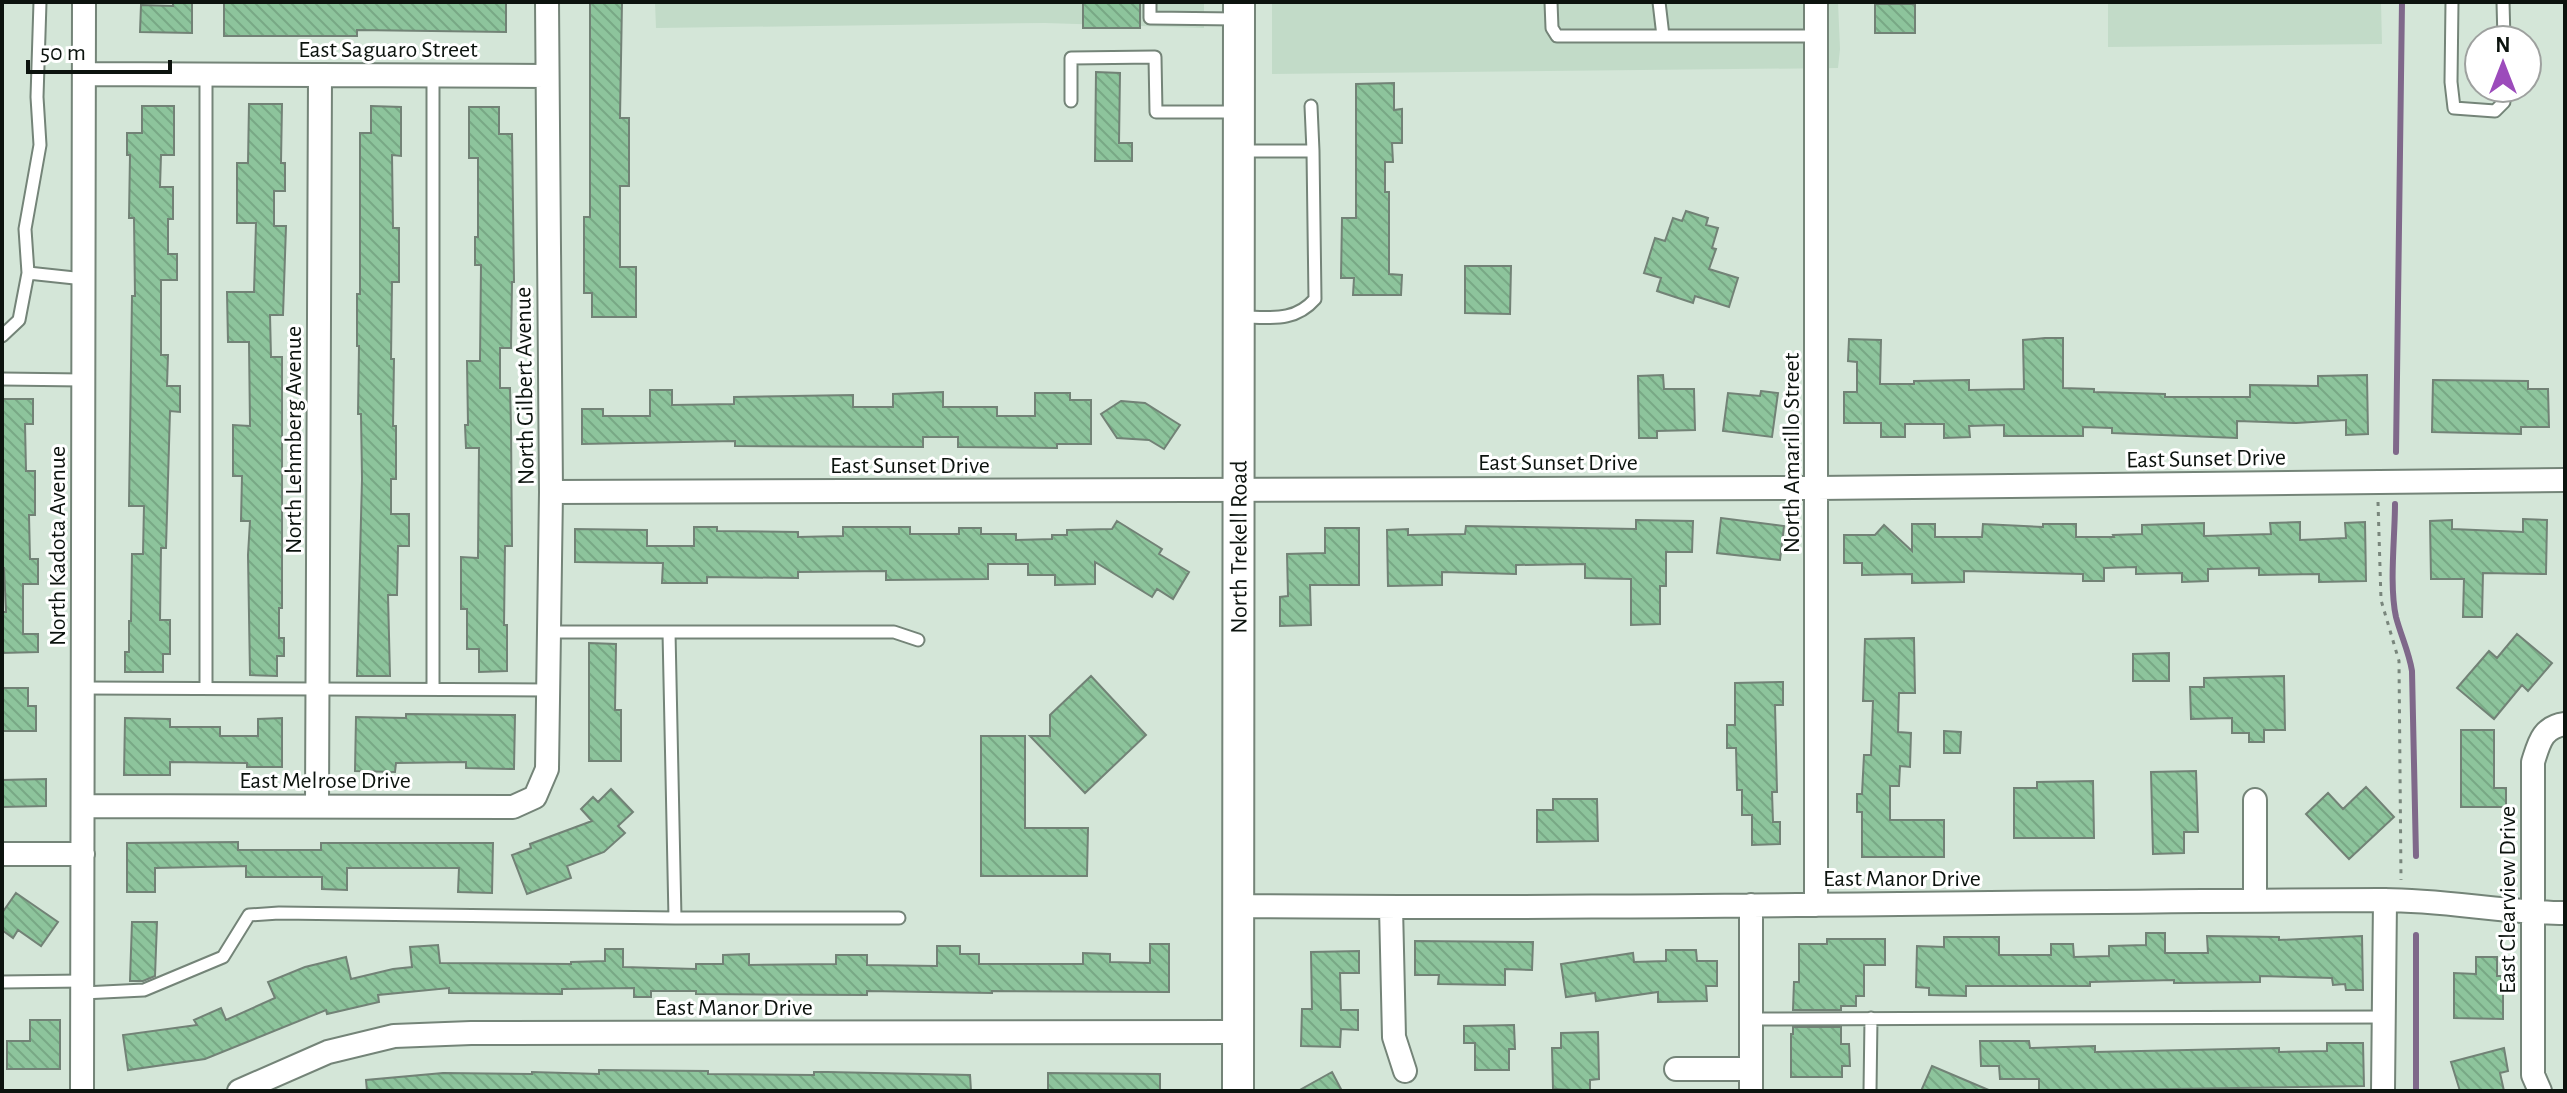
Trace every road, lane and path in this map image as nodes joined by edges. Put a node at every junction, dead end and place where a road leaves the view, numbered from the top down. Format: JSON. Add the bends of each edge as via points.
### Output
{"nodes":[{"id":1,"x":40,"y":2,"type":"edge"},
{"id":2,"x":84,"y":2,"type":"edge"},
{"id":3,"x":547,"y":2,"type":"edge"},
{"id":4,"x":1150,"y":2,"type":"edge"},
{"id":5,"x":1551,"y":2,"type":"edge"},
{"id":6,"x":1659,"y":2,"type":"edge"},
{"id":7,"x":1816,"y":2,"type":"edge"},
{"id":8,"x":2452,"y":2,"type":"edge"},
{"id":9,"x":2503,"y":2,"type":"edge"},
{"id":10,"x":1239,"y":11,"type":"edge"},
{"id":11,"x":2504,"y":24,"type":"edge"},
{"id":12,"x":1663,"y":36,"type":"junction"},
{"id":13,"x":1816,"y":36,"type":"junction"},
{"id":14,"x":84,"y":74,"type":"junction"},
{"id":15,"x":206,"y":74,"type":"junction"},
{"id":16,"x":320,"y":75,"type":"junction"},
{"id":17,"x":433,"y":75,"type":"junction"},
{"id":18,"x":547,"y":76,"type":"junction"},
{"id":19,"x":1071,"y":101,"type":"dead end"},
{"id":20,"x":2502,"y":104,"type":"edge"},
{"id":21,"x":1311,"y":106,"type":"dead end"},
{"id":22,"x":1239,"y":112,"type":"junction"},
{"id":23,"x":1239,"y":151,"type":"junction"},
{"id":24,"x":1313,"y":151,"type":"junction"},
{"id":25,"x":28,"y":273,"type":"junction"},
{"id":26,"x":84,"y":279,"type":"junction"},
{"id":27,"x":1238,"y":317,"type":"junction"},
{"id":28,"x":2,"y":336,"type":"edge"},
{"id":29,"x":2,"y":379,"type":"edge"},
{"id":30,"x":83,"y":380,"type":"junction"},
{"id":31,"x":2565,"y":480,"type":"edge"},
{"id":32,"x":2377,"y":482,"type":"junction"},
{"id":33,"x":1817,"y":488,"type":"junction"},
{"id":34,"x":1238,"y":489,"type":"junction"},
{"id":35,"x":551,"y":492,"type":"junction"},
{"id":36,"x":549,"y":632,"type":"junction"},
{"id":37,"x":669,"y":632,"type":"junction"},
{"id":38,"x":918,"y":640,"type":"dead end"},
{"id":39,"x":83,"y":688,"type":"junction"},
{"id":40,"x":206,"y":688,"type":"junction"},
{"id":41,"x":318,"y":688,"type":"junction"},
{"id":42,"x":433,"y":689,"type":"junction"},
{"id":43,"x":548,"y":690,"type":"junction"},
{"id":44,"x":2565,"y":724,"type":"edge"},
{"id":45,"x":547,"y":769,"type":"joint"},
{"id":46,"x":2255,"y":800,"type":"dead end"},
{"id":47,"x":83,"y":806,"type":"junction"},
{"id":48,"x":317,"y":806,"type":"junction"},
{"id":49,"x":2,"y":854,"type":"edge"},
{"id":50,"x":83,"y":854,"type":"junction"},
{"id":51,"x":2394,"y":900,"type":"junction"},
{"id":52,"x":2255,"y":901,"type":"junction"},
{"id":53,"x":1751,"y":905,"type":"junction"},
{"id":54,"x":1816,"y":905,"type":"junction"},
{"id":55,"x":1239,"y":906,"type":"junction"},
{"id":56,"x":1391,"y":907,"type":"junction"},
{"id":57,"x":2532,"y":913,"type":"junction"},
{"id":58,"x":2565,"y":913,"type":"edge"},
{"id":59,"x":675,"y":918,"type":"junction"},
{"id":60,"x":899,"y":918,"type":"dead end"},
{"id":61,"x":2,"y":982,"type":"edge"},
{"id":62,"x":83,"y":987,"type":"junction"},
{"id":63,"x":2384,"y":1017,"type":"junction"},
{"id":64,"x":1871,"y":1018,"type":"junction"},
{"id":65,"x":1751,"y":1019,"type":"junction"},
{"id":66,"x":1239,"y":1032,"type":"junction"},
{"id":67,"x":1676,"y":1069,"type":"dead end"},
{"id":68,"x":1405,"y":1071,"type":"dead end"},
{"id":69,"x":1751,"y":1080,"type":"edge"},
{"id":70,"x":82,"y":1091,"type":"edge"},
{"id":71,"x":239,"y":1091,"type":"edge"},
{"id":72,"x":1238,"y":1091,"type":"edge"},
{"id":73,"x":1870,"y":1091,"type":"edge"},
{"id":74,"x":2383,"y":1091,"type":"edge"},
{"id":75,"x":2540,"y":1091,"type":"edge"}],
"edges":[{"from":1,"to":25,"type":"lane","via":[[40,145],[25,229]]},
{"from":2,"to":14,"type":"street","name":"North Kadota Avenue"},
{"from":3,"to":18,"type":"street","name":"North Gilbert Avenue"},
{"from":4,"to":10,"type":"lane","via":[[1150,18]]},
{"from":5,"to":12,"type":"lane","via":[[1557,36]]},
{"from":6,"to":12,"type":"lane"},
{"from":7,"to":13,"type":"street","name":"North Amarillo Street"},
{"from":8,"to":20,"type":"lane","via":[[2454,108],[2495,111]]},
{"from":9,"to":11,"type":"lane"},
{"from":10,"to":22,"type":"main road","name":"North Trekell Road"},
{"from":12,"to":13,"type":"lane"},
{"from":13,"to":33,"type":"street","name":"North Amarillo Street"},
{"from":14,"to":15,"type":"street","name":"East Saguaro Street"},
{"from":14,"to":26,"type":"street","name":"North Kadota Avenue"},
{"from":15,"to":16,"type":"street","name":"East Saguaro Street"},
{"from":15,"to":40,"type":"lane"},
{"from":16,"to":17,"type":"street","name":"East Saguaro Street"},
{"from":16,"to":41,"type":"street","name":"North Lehmberg Avenue"},
{"from":17,"to":18,"type":"street","name":"East Saguaro Street"},
{"from":17,"to":42,"type":"lane"},
{"from":18,"to":35,"type":"street","name":"North Gilbert Avenue"},
{"from":19,"to":22,"type":"lane","via":[[1071,58],[1155,57],[1156,112]]},
{"from":21,"to":24,"type":"lane"},
{"from":22,"to":23,"type":"main road","name":"North Trekell Road"},
{"from":23,"to":24,"type":"lane"},
{"from":23,"to":27,"type":"main road","name":"North Trekell Road"},
{"from":24,"to":27,"type":"lane","via":[[1315,299],[1293,315]]},
{"from":25,"to":26,"type":"lane"},
{"from":25,"to":28,"type":"lane","via":[[19,320]]},
{"from":26,"to":30,"type":"street","name":"North Kadota Avenue"},
{"from":27,"to":34,"type":"main road","name":"North Trekell Road"},
{"from":29,"to":30,"type":"lane"},
{"from":30,"to":39,"type":"street","name":"North Kadota Avenue"},
{"from":31,"to":32,"type":"street","name":"East Sunset Drive"},
{"from":32,"to":33,"type":"street","name":"East Sunset Drive"},
{"from":32,"to":51,"type":"path","via":[[2381,600],[2399,661]]},
{"from":33,"to":34,"type":"street","name":"East Sunset Drive"},
{"from":33,"to":54,"type":"street","name":"North Amarillo Street"},
{"from":34,"to":35,"type":"street","name":"East Sunset Drive"},
{"from":34,"to":55,"type":"main road","name":"North Trekell Road"},
{"from":35,"to":36,"type":"street","name":"North Gilbert Avenue"},
{"from":36,"to":37,"type":"lane"},
{"from":36,"to":43,"type":"street","name":"North Gilbert Avenue"},
{"from":37,"to":38,"type":"lane","via":[[894,632]]},
{"from":37,"to":59,"type":"lane"},
{"from":39,"to":40,"type":"lane"},
{"from":39,"to":47,"type":"street","name":"North Kadota Avenue"},
{"from":40,"to":41,"type":"lane"},
{"from":41,"to":42,"type":"lane"},
{"from":41,"to":48,"type":"street","name":"North Lehmberg Avenue"},
{"from":42,"to":43,"type":"lane"},
{"from":43,"to":45,"type":"street","name":"North Gilbert Avenue"},
{"from":44,"to":57,"type":"street","name":"East Clearview Drive","via":[[2541,736],[2533,762]]},
{"from":45,"to":48,"type":"street","name":"East Melrose Drive","via":[[535,797],[513,807]]},
{"from":46,"to":52,"type":"street"},
{"from":47,"to":48,"type":"street","name":"East Melrose Drive"},
{"from":47,"to":50,"type":"street","name":"North Kadota Avenue"},
{"from":49,"to":50,"type":"street"},
{"from":50,"to":62,"type":"street","name":"North Kadota Avenue"},
{"from":51,"to":52,"type":"street","name":"East Manor Drive"},
{"from":51,"to":57,"type":"street","name":"East Manor Drive"},
{"from":51,"to":63,"type":"street"},
{"from":52,"to":54,"type":"street","name":"East Manor Drive"},
{"from":53,"to":54,"type":"street","name":"East Manor Drive"},
{"from":53,"to":56,"type":"street","name":"East Manor Drive"},
{"from":53,"to":65,"type":"street"},
{"from":55,"to":56,"type":"street","name":"East Manor Drive"},
{"from":55,"to":66,"type":"main road","name":"North Trekell Road"},
{"from":56,"to":68,"type":"street","via":[[1394,1037]]},
{"from":57,"to":58,"type":"street","name":"East Manor Drive"},
{"from":57,"to":75,"type":"street","name":"East Clearview Drive","via":[[2533,1075]]},
{"from":59,"to":60,"type":"lane"},
{"from":59,"to":62,"type":"lane","via":[[249,915],[223,957],[144,990]]},
{"from":61,"to":62,"type":"lane"},
{"from":62,"to":70,"type":"street","name":"North Kadota Avenue"},
{"from":63,"to":64,"type":"lane"},
{"from":63,"to":74,"type":"street"},
{"from":64,"to":65,"type":"lane"},
{"from":64,"to":73,"type":"lane"},
{"from":65,"to":69,"type":"street"},
{"from":66,"to":71,"type":"street","name":"East Manor Drive","via":[[394,1036],[328,1052]]},
{"from":66,"to":72,"type":"main road","name":"North Trekell Road"},
{"from":67,"to":69,"type":"street"}]}
